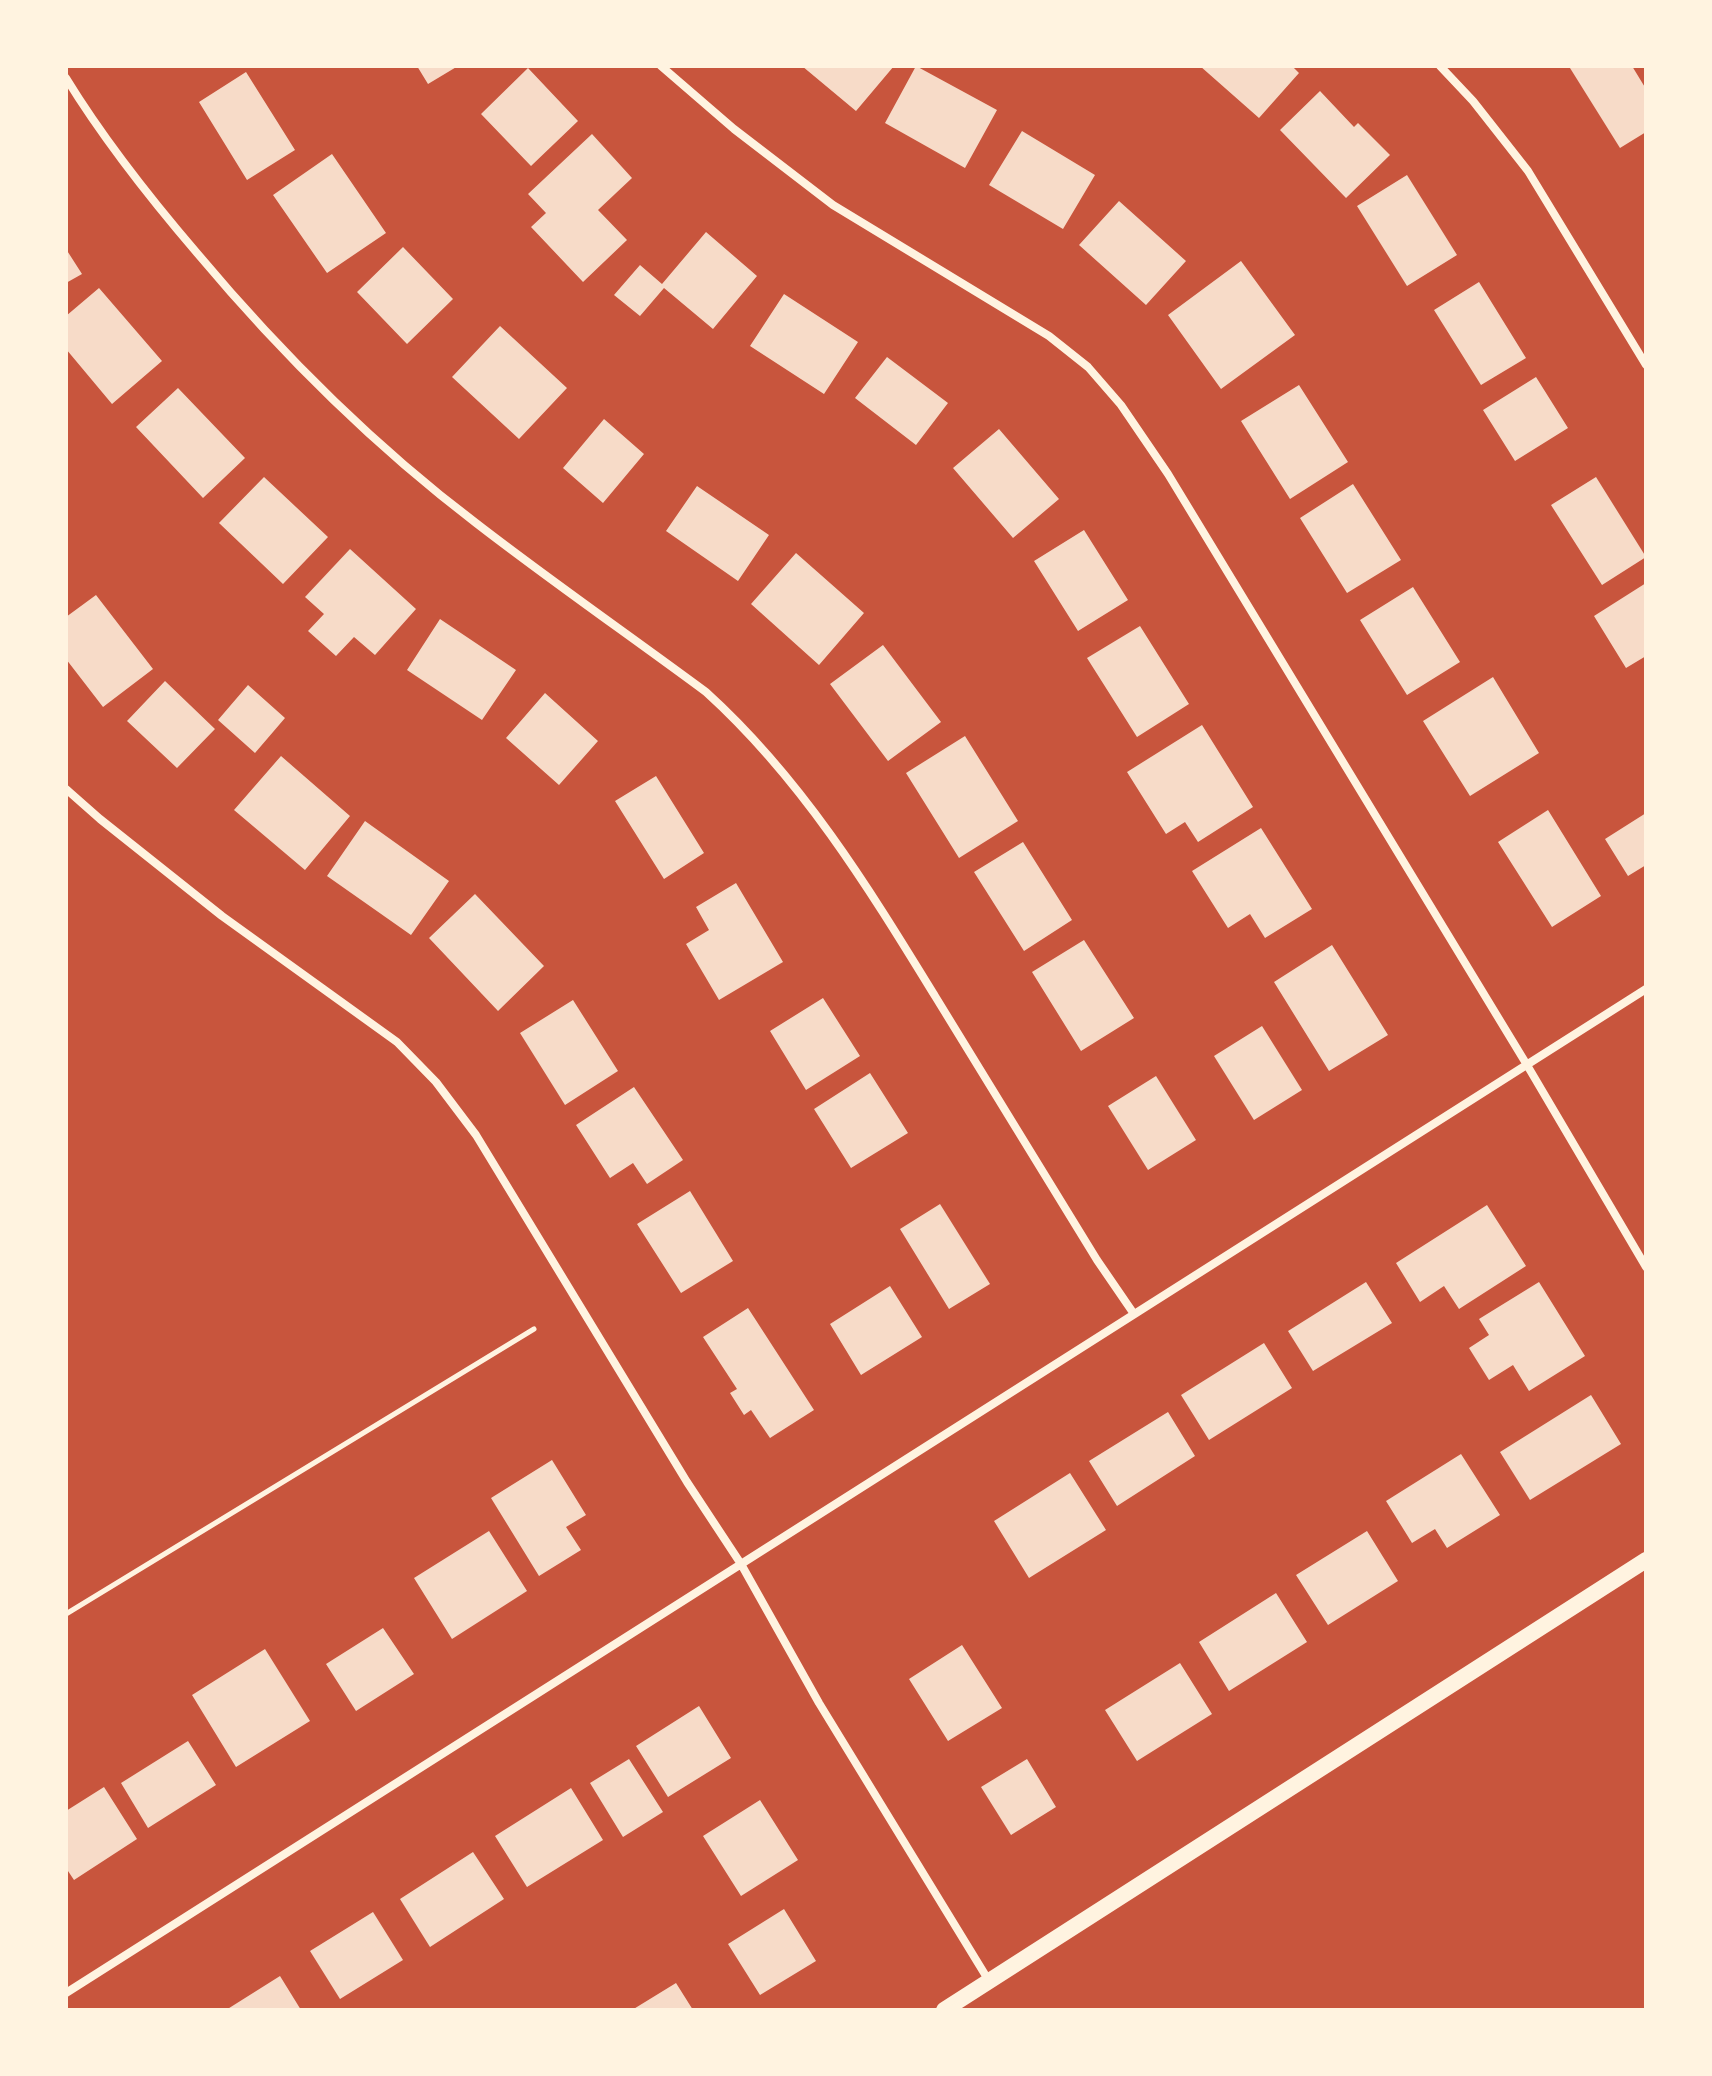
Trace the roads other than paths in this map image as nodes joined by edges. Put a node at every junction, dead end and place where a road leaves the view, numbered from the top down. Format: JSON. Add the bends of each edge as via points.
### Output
{"nodes":[{"id":1,"x":661,"y":66,"type":"edge"},
{"id":2,"x":1440,"y":66,"type":"edge"},
{"id":3,"x":66,"y":78,"type":"edge"},
{"id":4,"x":1646,"y":365,"type":"edge"},
{"id":5,"x":66,"y":789,"type":"edge"},
{"id":6,"x":1646,"y":989,"type":"edge"},
{"id":7,"x":1527,"y":1065,"type":"junction"},
{"id":8,"x":1646,"y":1267,"type":"edge"},
{"id":9,"x":1134,"y":1314,"type":"junction"},
{"id":10,"x":1646,"y":1560,"type":"edge"},
{"id":11,"x":741,"y":1564,"type":"junction"},
{"id":12,"x":989,"y":1981,"type":"junction"},
{"id":13,"x":66,"y":1993,"type":"edge"},
{"id":14,"x":944,"y":2010,"type":"edge"}],
"edges":[{"from":1,"to":7,"type":"street","via":[[833,205],[1049,336],[1088,367],[1121,405]]},
{"from":2,"to":4,"type":"street","via":[[1528,171]]},
{"from":3,"to":9,"type":"street","via":[[137,182],[300,369],[474,522],[706,692],[801,792],[859,872]]},
{"from":5,"to":11,"type":"street","via":[[222,916],[397,1042],[436,1082],[476,1135]]},
{"from":6,"to":7,"type":"street"},
{"from":7,"to":8,"type":"street"},
{"from":7,"to":9,"type":"street"},
{"from":9,"to":11,"type":"street"},
{"from":10,"to":12,"type":"main road"},
{"from":11,"to":12,"type":"street","via":[[819,1703]]},
{"from":11,"to":13,"type":"street"},
{"from":12,"to":14,"type":"main road"}]}
